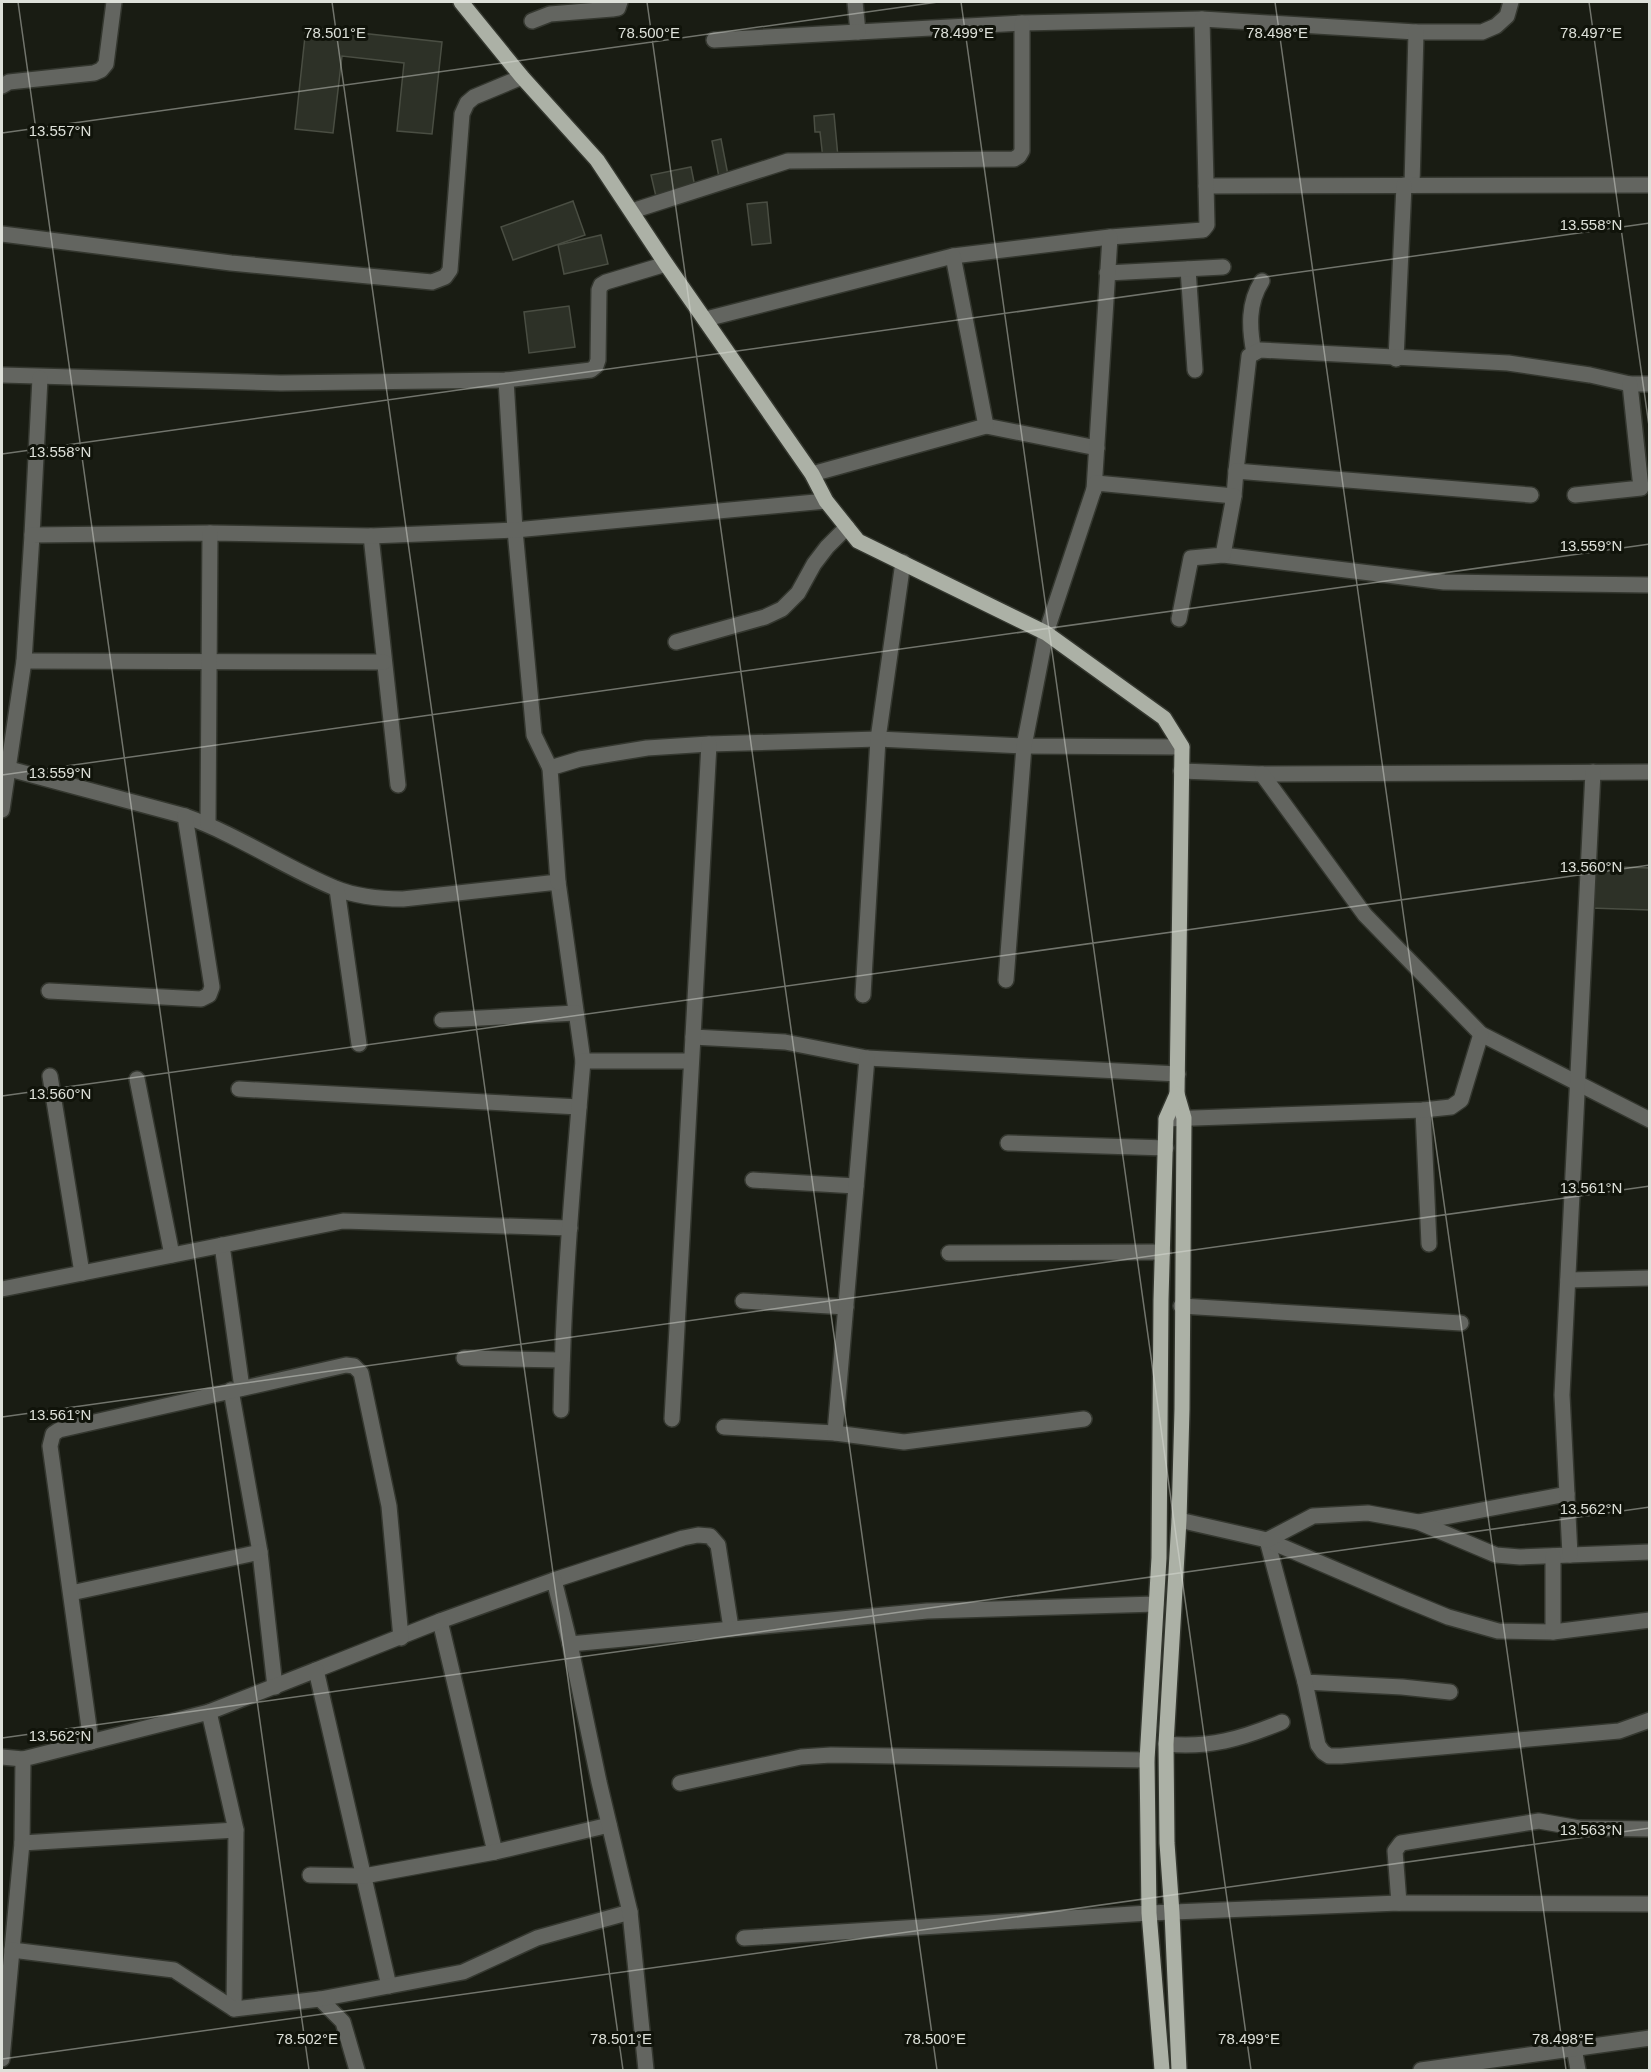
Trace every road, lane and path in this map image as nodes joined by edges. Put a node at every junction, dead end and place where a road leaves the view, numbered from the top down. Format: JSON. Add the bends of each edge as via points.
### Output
{"nodes":[{"id":1,"x":114,"y":2,"type":"edge"},
{"id":2,"x":461,"y":2,"type":"edge"},
{"id":3,"x":620,"y":2,"type":"edge"},
{"id":4,"x":855,"y":2,"type":"edge"},
{"id":5,"x":1511,"y":2,"type":"edge"},
{"id":6,"x":1202,"y":19,"type":"junction"},
{"id":7,"x":532,"y":21,"type":"dead end"},
{"id":8,"x":1022,"y":23,"type":"junction"},
{"id":9,"x":858,"y":32,"type":"junction"},
{"id":10,"x":1416,"y":32,"type":"junction"},
{"id":11,"x":714,"y":40,"type":"dead end"},
{"id":12,"x":522,"y":77,"type":"junction"},
{"id":13,"x":2,"y":86,"type":"edge"},
{"id":14,"x":1650,"y":184,"type":"edge"},
{"id":15,"x":1408,"y":185,"type":"junction"},
{"id":16,"x":1206,"y":186,"type":"junction"},
{"id":17,"x":632,"y":211,"type":"junction"},
{"id":18,"x":2,"y":234,"type":"edge"},
{"id":19,"x":1110,"y":237,"type":"junction"},
{"id":20,"x":953,"y":256,"type":"junction"},
{"id":21,"x":666,"y":264,"type":"junction"},
{"id":22,"x":1222,"y":267,"type":"dead end"},
{"id":23,"x":1188,"y":269,"type":"junction"},
{"id":24,"x":1107,"y":273,"type":"junction"},
{"id":25,"x":1262,"y":281,"type":"dead end"},
{"id":26,"x":706,"y":319,"type":"junction"},
{"id":27,"x":1254,"y":353,"type":"junction"},
{"id":28,"x":1396,"y":359,"type":"junction"},
{"id":29,"x":1195,"y":370,"type":"dead end"},
{"id":30,"x":2,"y":375,"type":"edge"},
{"id":31,"x":40,"y":378,"type":"junction"},
{"id":32,"x":506,"y":380,"type":"junction"},
{"id":33,"x":1630,"y":384,"type":"junction"},
{"id":34,"x":1650,"y":384,"type":"edge"},
{"id":35,"x":986,"y":426,"type":"junction"},
{"id":36,"x":1097,"y":448,"type":"junction"},
{"id":37,"x":1236,"y":471,"type":"junction"},
{"id":38,"x":812,"y":474,"type":"junction"},
{"id":39,"x":1094,"y":490,"type":"junction"},
{"id":40,"x":1531,"y":495,"type":"dead end"},
{"id":41,"x":1575,"y":495,"type":"dead end"},
{"id":42,"x":1234,"y":496,"type":"junction"},
{"id":43,"x":826,"y":501,"type":"junction"},
{"id":44,"x":847,"y":527,"type":"junction"},
{"id":45,"x":515,"y":530,"type":"junction"},
{"id":46,"x":210,"y":533,"type":"junction"},
{"id":47,"x":32,"y":535,"type":"junction"},
{"id":48,"x":371,"y":536,"type":"junction"},
{"id":49,"x":1223,"y":555,"type":"junction"},
{"id":50,"x":903,"y":562,"type":"junction"},
{"id":51,"x":1650,"y":585,"type":"edge"},
{"id":52,"x":1179,"y":619,"type":"dead end"},
{"id":53,"x":1046,"y":633,"type":"junction"},
{"id":54,"x":676,"y":642,"type":"dead end"},
{"id":55,"x":24,"y":661,"type":"junction"},
{"id":56,"x":208,"y":662,"type":"junction"},
{"id":57,"x":384,"y":662,"type":"junction"},
{"id":58,"x":878,"y":739,"type":"junction"},
{"id":59,"x":709,"y":744,"type":"junction"},
{"id":60,"x":1024,"y":747,"type":"junction"},
{"id":61,"x":1182,"y":747,"type":"junction"},
{"id":62,"x":5,"y":768,"type":"edge"},
{"id":63,"x":550,"y":768,"type":"junction"},
{"id":64,"x":1181,"y":771,"type":"junction"},
{"id":65,"x":1593,"y":772,"type":"junction"},
{"id":66,"x":1650,"y":772,"type":"edge"},
{"id":67,"x":1262,"y":774,"type":"junction"},
{"id":68,"x":398,"y":785,"type":"dead end"},
{"id":69,"x":2,"y":810,"type":"edge"},
{"id":70,"x":185,"y":816,"type":"junction"},
{"id":71,"x":208,"y":824,"type":"junction"},
{"id":72,"x":558,"y":882,"type":"junction"},
{"id":73,"x":337,"y":889,"type":"junction"},
{"id":74,"x":1006,"y":980,"type":"dead end"},
{"id":75,"x":49,"y":991,"type":"dead end"},
{"id":76,"x":862,"y":995,"type":"dead end"},
{"id":77,"x":576,"y":1012,"type":"junction"},
{"id":78,"x":442,"y":1020,"type":"dead end"},
{"id":79,"x":1481,"y":1034,"type":"junction"},
{"id":80,"x":693,"y":1036,"type":"junction"},
{"id":81,"x":359,"y":1044,"type":"dead end"},
{"id":82,"x":867,"y":1058,"type":"junction"},
{"id":83,"x":583,"y":1061,"type":"junction"},
{"id":84,"x":692,"y":1061,"type":"junction"},
{"id":85,"x":1178,"y":1074,"type":"junction"},
{"id":86,"x":50,"y":1076,"type":"dead end"},
{"id":87,"x":137,"y":1079,"type":"dead end"},
{"id":88,"x":1576,"y":1083,"type":"junction"},
{"id":89,"x":239,"y":1089,"type":"dead end"},
{"id":90,"x":1177,"y":1094,"type":"junction"},
{"id":91,"x":579,"y":1107,"type":"junction"},
{"id":92,"x":1423,"y":1110,"type":"junction"},
{"id":93,"x":1184,"y":1118,"type":"junction"},
{"id":94,"x":1166,"y":1119,"type":"junction"},
{"id":95,"x":1650,"y":1120,"type":"edge"},
{"id":96,"x":1008,"y":1143,"type":"dead end"},
{"id":97,"x":1166,"y":1148,"type":"junction"},
{"id":98,"x":753,"y":1180,"type":"dead end"},
{"id":99,"x":856,"y":1186,"type":"junction"},
{"id":100,"x":570,"y":1228,"type":"junction"},
{"id":101,"x":1429,"y":1244,"type":"dead end"},
{"id":102,"x":222,"y":1245,"type":"junction"},
{"id":103,"x":1163,"y":1252,"type":"junction"},
{"id":104,"x":949,"y":1253,"type":"dead end"},
{"id":105,"x":172,"y":1255,"type":"junction"},
{"id":106,"x":82,"y":1273,"type":"junction"},
{"id":107,"x":1650,"y":1278,"type":"edge"},
{"id":108,"x":1568,"y":1280,"type":"junction"},
{"id":109,"x":2,"y":1289,"type":"edge"},
{"id":110,"x":743,"y":1301,"type":"dead end"},
{"id":111,"x":1181,"y":1306,"type":"junction"},
{"id":112,"x":846,"y":1307,"type":"junction"},
{"id":113,"x":1461,"y":1323,"type":"dead end"},
{"id":114,"x":464,"y":1358,"type":"dead end"},
{"id":115,"x":562,"y":1360,"type":"junction"},
{"id":116,"x":237,"y":1389,"type":"junction"},
{"id":117,"x":1182,"y":1409,"type":"junction"},
{"id":118,"x":561,"y":1410,"type":"dead end"},
{"id":119,"x":1160,"y":1411,"type":"junction"},
{"id":120,"x":672,"y":1419,"type":"dead end"},
{"id":121,"x":1084,"y":1419,"type":"dead end"},
{"id":122,"x":724,"y":1427,"type":"dead end"},
{"id":123,"x":835,"y":1433,"type":"junction"},
{"id":124,"x":1567,"y":1494,"type":"junction"},
{"id":125,"x":1179,"y":1520,"type":"junction"},
{"id":126,"x":1418,"y":1522,"type":"junction"},
{"id":127,"x":1267,"y":1540,"type":"junction"},
{"id":128,"x":260,"y":1552,"type":"junction"},
{"id":129,"x":1650,"y":1552,"type":"edge"},
{"id":130,"x":1570,"y":1555,"type":"junction"},
{"id":131,"x":1552,"y":1556,"type":"junction"},
{"id":132,"x":554,"y":1581,"type":"junction"},
{"id":133,"x":71,"y":1593,"type":"junction"},
{"id":134,"x":1156,"y":1604,"type":"junction"},
{"id":135,"x":1650,"y":1620,"type":"edge"},
{"id":136,"x":440,"y":1622,"type":"junction"},
{"id":137,"x":731,"y":1628,"type":"junction"},
{"id":138,"x":1553,"y":1632,"type":"junction"},
{"id":139,"x":401,"y":1638,"type":"junction"},
{"id":140,"x":570,"y":1644,"type":"junction"},
{"id":141,"x":316,"y":1670,"type":"junction"},
{"id":142,"x":1305,"y":1682,"type":"junction"},
{"id":143,"x":275,"y":1687,"type":"junction"},
{"id":144,"x":1450,"y":1692,"type":"dead end"},
{"id":145,"x":209,"y":1712,"type":"junction"},
{"id":146,"x":1650,"y":1720,"type":"edge"},
{"id":147,"x":1282,"y":1722,"type":"dead end"},
{"id":148,"x":91,"y":1742,"type":"junction"},
{"id":149,"x":1166,"y":1744,"type":"junction"},
{"id":150,"x":2,"y":1757,"type":"edge"},
{"id":151,"x":22,"y":1759,"type":"junction"},
{"id":152,"x":1147,"y":1760,"type":"junction"},
{"id":153,"x":680,"y":1783,"type":"dead end"},
{"id":154,"x":609,"y":1825,"type":"junction"},
{"id":155,"x":1650,"y":1828,"type":"edge"},
{"id":156,"x":236,"y":1830,"type":"junction"},
{"id":157,"x":22,"y":1843,"type":"junction"},
{"id":158,"x":495,"y":1852,"type":"junction"},
{"id":159,"x":310,"y":1875,"type":"dead end"},
{"id":160,"x":364,"y":1876,"type":"junction"},
{"id":161,"x":1400,"y":1903,"type":"junction"},
{"id":162,"x":1650,"y":1904,"type":"edge"},
{"id":163,"x":630,"y":1912,"type":"junction"},
{"id":164,"x":1149,"y":1913,"type":"junction"},
{"id":165,"x":1172,"y":1913,"type":"junction"},
{"id":166,"x":744,"y":1938,"type":"dead end"},
{"id":167,"x":12,"y":1950,"type":"junction"},
{"id":168,"x":389,"y":1986,"type":"junction"},
{"id":169,"x":320,"y":1999,"type":"junction"},
{"id":170,"x":234,"y":2009,"type":"junction"},
{"id":171,"x":1650,"y":2038,"type":"edge"},
{"id":172,"x":1574,"y":2048,"type":"junction"},
{"id":173,"x":2,"y":2059,"type":"edge"},
{"id":174,"x":357,"y":2070,"type":"edge"},
{"id":175,"x":646,"y":2070,"type":"edge"},
{"id":176,"x":1162,"y":2070,"type":"edge"},
{"id":177,"x":1179,"y":2070,"type":"edge"},
{"id":178,"x":1427,"y":2070,"type":"edge"},
{"id":179,"x":1578,"y":2070,"type":"edge"}],
"edges":[{"from":1,"to":13,"type":"street","via":[[102,70]]},
{"from":2,"to":12,"type":"main road"},
{"from":3,"to":7,"type":"street","via":[[618,8],[550,14]]},
{"from":4,"to":9,"type":"street"},
{"from":5,"to":10,"type":"street","via":[[1507,16],[1482,32]]},
{"from":6,"to":8,"type":"street"},
{"from":6,"to":10,"type":"street"},
{"from":6,"to":16,"type":"street"},
{"from":8,"to":9,"type":"street"},
{"from":8,"to":17,"type":"street","via":[[1022,151],[1014,159],[788,160]]},
{"from":9,"to":11,"type":"street"},
{"from":10,"to":15,"type":"street"},
{"from":12,"to":17,"type":"main road","via":[[597,160]]},
{"from":12,"to":18,"type":"street","via":[[474,98],[462,114],[450,270],[445,277],[432,282],[231,263]]},
{"from":14,"to":15,"type":"street"},
{"from":15,"to":16,"type":"street"},
{"from":15,"to":28,"type":"street"},
{"from":16,"to":19,"type":"street","via":[[1207,225],[1203,230]]},
{"from":17,"to":21,"type":"main road"},
{"from":19,"to":20,"type":"street"},
{"from":19,"to":24,"type":"street"},
{"from":20,"to":26,"type":"street"},
{"from":20,"to":35,"type":"street"},
{"from":21,"to":26,"type":"main road"},
{"from":21,"to":32,"type":"street","via":[[601,285],[598,360],[591,370]]},
{"from":22,"to":23,"type":"street"},
{"from":23,"to":24,"type":"street"},
{"from":23,"to":29,"type":"street"},
{"from":24,"to":36,"type":"street"},
{"from":25,"to":27,"type":"street","via":[[1251,309]]},
{"from":26,"to":38,"type":"main road"},
{"from":27,"to":28,"type":"street","via":[[1260,350]]},
{"from":27,"to":37,"type":"street","via":[[1249,356]]},
{"from":28,"to":33,"type":"street","via":[[1508,363]]},
{"from":30,"to":31,"type":"street"},
{"from":31,"to":32,"type":"street","via":[[281,383]]},
{"from":31,"to":47,"type":"street"},
{"from":32,"to":45,"type":"street"},
{"from":33,"to":34,"type":"street"},
{"from":33,"to":41,"type":"street","via":[[1641,488]]},
{"from":35,"to":36,"type":"street"},
{"from":35,"to":38,"type":"street"},
{"from":36,"to":39,"type":"street"},
{"from":37,"to":40,"type":"street"},
{"from":37,"to":42,"type":"street"},
{"from":38,"to":43,"type":"main road"},
{"from":39,"to":42,"type":"street","via":[[1096,483]]},
{"from":39,"to":53,"type":"street"},
{"from":42,"to":49,"type":"street"},
{"from":43,"to":44,"type":"main road"},
{"from":43,"to":45,"type":"street"},
{"from":44,"to":50,"type":"main road","via":[[858,541]]},
{"from":44,"to":54,"type":"street","via":[[827,547],[798,593],[782,609]]},
{"from":45,"to":48,"type":"street"},
{"from":45,"to":63,"type":"street","via":[[534,735]]},
{"from":46,"to":47,"type":"street"},
{"from":46,"to":48,"type":"street"},
{"from":46,"to":56,"type":"street"},
{"from":47,"to":55,"type":"street"},
{"from":48,"to":57,"type":"street"},
{"from":49,"to":51,"type":"street","via":[[1444,582]]},
{"from":49,"to":52,"type":"street","via":[[1191,558]]},
{"from":50,"to":53,"type":"main road"},
{"from":50,"to":58,"type":"street"},
{"from":53,"to":60,"type":"street"},
{"from":53,"to":61,"type":"main road","via":[[1164,718]]},
{"from":55,"to":56,"type":"street"},
{"from":55,"to":62,"type":"street"},
{"from":56,"to":57,"type":"street"},
{"from":56,"to":71,"type":"street"},
{"from":57,"to":68,"type":"street"},
{"from":58,"to":59,"type":"street"},
{"from":58,"to":60,"type":"street"},
{"from":58,"to":76,"type":"street"},
{"from":59,"to":63,"type":"street","via":[[646,748]]},
{"from":59,"to":80,"type":"street"},
{"from":60,"to":61,"type":"street"},
{"from":60,"to":74,"type":"street"},
{"from":61,"to":64,"type":"main road"},
{"from":62,"to":69,"type":"street"},
{"from":62,"to":70,"type":"street"},
{"from":63,"to":72,"type":"street"},
{"from":64,"to":67,"type":"street"},
{"from":64,"to":85,"type":"main road"},
{"from":65,"to":66,"type":"street"},
{"from":65,"to":67,"type":"street"},
{"from":65,"to":88,"type":"street"},
{"from":67,"to":79,"type":"street","via":[[1365,915]]},
{"from":70,"to":71,"type":"street"},
{"from":70,"to":75,"type":"street","via":[[212,987],[208,995],[201,999]]},
{"from":71,"to":73,"type":"street"},
{"from":72,"to":73,"type":"street","via":[[403,899],[378,899]]},
{"from":72,"to":77,"type":"street"},
{"from":73,"to":81,"type":"street"},
{"from":77,"to":78,"type":"street"},
{"from":77,"to":83,"type":"street"},
{"from":79,"to":88,"type":"street"},
{"from":79,"to":92,"type":"street","via":[[1461,1100],[1451,1107]]},
{"from":80,"to":82,"type":"street","via":[[785,1042]]},
{"from":80,"to":84,"type":"street"},
{"from":82,"to":85,"type":"street"},
{"from":82,"to":99,"type":"street"},
{"from":83,"to":84,"type":"street"},
{"from":83,"to":91,"type":"street"},
{"from":84,"to":120,"type":"street"},
{"from":85,"to":90,"type":"main road"},
{"from":86,"to":106,"type":"street"},
{"from":87,"to":105,"type":"street"},
{"from":88,"to":95,"type":"street"},
{"from":88,"to":108,"type":"street"},
{"from":89,"to":91,"type":"street"},
{"from":90,"to":93,"type":"main road"},
{"from":90,"to":94,"type":"main road"},
{"from":91,"to":100,"type":"street"},
{"from":92,"to":93,"type":"street"},
{"from":92,"to":101,"type":"street"},
{"from":93,"to":94,"type":"street"},
{"from":93,"to":111,"type":"main road"},
{"from":94,"to":97,"type":"main road"},
{"from":96,"to":97,"type":"street"},
{"from":97,"to":103,"type":"main road"},
{"from":98,"to":99,"type":"street"},
{"from":99,"to":112,"type":"street"},
{"from":100,"to":102,"type":"street","via":[[343,1221]]},
{"from":100,"to":115,"type":"street"},
{"from":102,"to":105,"type":"street"},
{"from":102,"to":116,"type":"street"},
{"from":103,"to":104,"type":"street"},
{"from":103,"to":119,"type":"main road"},
{"from":105,"to":106,"type":"street"},
{"from":106,"to":109,"type":"street"},
{"from":107,"to":108,"type":"street"},
{"from":108,"to":124,"type":"street","via":[[1562,1395]]},
{"from":110,"to":112,"type":"street"},
{"from":111,"to":113,"type":"street"},
{"from":111,"to":117,"type":"main road"},
{"from":112,"to":123,"type":"street"},
{"from":114,"to":115,"type":"street"},
{"from":115,"to":118,"type":"street"},
{"from":116,"to":128,"type":"street"},
{"from":116,"to":133,"type":"street","via":[[53,1434],[50,1446]]},
{"from":116,"to":139,"type":"street","via":[[346,1365],[361,1373],[389,1506]]},
{"from":117,"to":119,"type":"main road"},
{"from":117,"to":125,"type":"main road"},
{"from":119,"to":134,"type":"main road"},
{"from":121,"to":123,"type":"street","via":[[904,1442]]},
{"from":122,"to":123,"type":"street"},
{"from":124,"to":126,"type":"street"},
{"from":124,"to":130,"type":"street"},
{"from":125,"to":127,"type":"street"},
{"from":125,"to":149,"type":"main road"},
{"from":126,"to":127,"type":"street","via":[[1368,1513],[1313,1516]]},
{"from":126,"to":131,"type":"street","via":[[1496,1555]]},
{"from":127,"to":138,"type":"street","via":[[1448,1617],[1498,1631]]},
{"from":127,"to":142,"type":"street"},
{"from":128,"to":133,"type":"street"},
{"from":128,"to":143,"type":"street"},
{"from":129,"to":130,"type":"street"},
{"from":130,"to":131,"type":"street"},
{"from":131,"to":138,"type":"street"},
{"from":132,"to":136,"type":"street"},
{"from":132,"to":137,"type":"street","via":[[682,1538],[710,1536],[718,1545]]},
{"from":132,"to":140,"type":"street"},
{"from":133,"to":148,"type":"street"},
{"from":134,"to":137,"type":"street","via":[[927,1611]]},
{"from":134,"to":152,"type":"main road"},
{"from":135,"to":138,"type":"street"},
{"from":136,"to":139,"type":"street"},
{"from":136,"to":158,"type":"street"},
{"from":137,"to":140,"type":"street"},
{"from":139,"to":141,"type":"street"},
{"from":140,"to":154,"type":"street"},
{"from":141,"to":143,"type":"street"},
{"from":141,"to":160,"type":"street"},
{"from":142,"to":144,"type":"street"},
{"from":142,"to":146,"type":"street","via":[[1318,1745],[1329,1756],[1619,1731]]},
{"from":143,"to":145,"type":"street"},
{"from":145,"to":148,"type":"street"},
{"from":145,"to":156,"type":"street"},
{"from":147,"to":149,"type":"street","via":[[1223,1742]]},
{"from":148,"to":151,"type":"street"},
{"from":149,"to":165,"type":"main road"},
{"from":150,"to":151,"type":"street"},
{"from":151,"to":157,"type":"street"},
{"from":152,"to":153,"type":"street","via":[[831,1755],[801,1757]]},
{"from":152,"to":164,"type":"main road"},
{"from":154,"to":158,"type":"street"},
{"from":154,"to":163,"type":"street"},
{"from":155,"to":161,"type":"street","via":[[1579,1828],[1539,1821],[1401,1843],[1395,1851]]},
{"from":156,"to":157,"type":"street"},
{"from":156,"to":170,"type":"street"},
{"from":157,"to":167,"type":"street"},
{"from":158,"to":160,"type":"street"},
{"from":159,"to":160,"type":"street"},
{"from":160,"to":168,"type":"street"},
{"from":161,"to":162,"type":"street"},
{"from":161,"to":165,"type":"street"},
{"from":163,"to":168,"type":"street","via":[[537,1938],[463,1972]]},
{"from":163,"to":175,"type":"street"},
{"from":164,"to":165,"type":"street"},
{"from":164,"to":166,"type":"street"},
{"from":164,"to":176,"type":"main road"},
{"from":165,"to":177,"type":"main road"},
{"from":167,"to":170,"type":"street","via":[[174,1970]]},
{"from":167,"to":173,"type":"street"},
{"from":168,"to":169,"type":"street"},
{"from":169,"to":170,"type":"street"},
{"from":169,"to":174,"type":"street","via":[[343,2022]]},
{"from":171,"to":172,"type":"street"},
{"from":172,"to":178,"type":"street"},
{"from":172,"to":179,"type":"street"}]}
